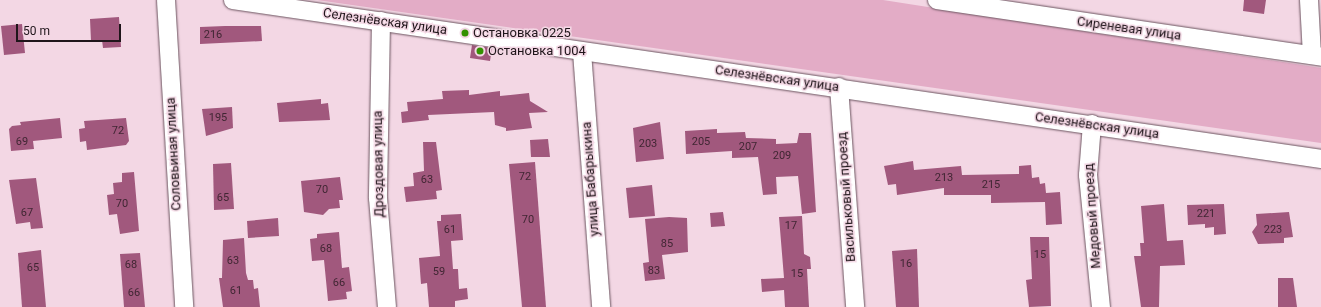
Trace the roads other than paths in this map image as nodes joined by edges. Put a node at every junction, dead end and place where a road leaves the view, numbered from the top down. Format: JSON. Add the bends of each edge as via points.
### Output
{"nodes":[{"id":1,"x":166,"y":0,"type":"edge"},
{"id":2,"x":233,"y":0,"type":"edge"},
{"id":3,"x":937,"y":0,"type":"edge"},
{"id":4,"x":1309,"y":0,"type":"edge"},
{"id":5,"x":380,"y":21,"type":"junction"},
{"id":6,"x":582,"y":52,"type":"junction"},
{"id":7,"x":1316,"y":56,"type":"edge"},
{"id":8,"x":839,"y":88,"type":"junction"},
{"id":9,"x":1092,"y":124,"type":"junction"},
{"id":10,"x":1321,"y":159,"type":"edge"},
{"id":11,"x":184,"y":307,"type":"edge"},
{"id":12,"x":387,"y":307,"type":"edge"},
{"id":13,"x":601,"y":307,"type":"edge"},
{"id":14,"x":855,"y":307,"type":"edge"},
{"id":15,"x":1101,"y":307,"type":"edge"}],
"edges":[{"from":1,"to":11,"type":"street","name":"Соловьиная улица"},
{"from":2,"to":5,"type":"street","name":"Селезнёвская улица"},
{"from":3,"to":7,"type":"street","name":"Сиреневая улица"},
{"from":4,"to":7,"type":"street"},
{"from":5,"to":6,"type":"street","name":"Селезнёвская улица"},
{"from":5,"to":12,"type":"street","name":"Дроздовая улица","via":[[378,198]]},
{"from":6,"to":8,"type":"street","name":"Селезнёвская улица"},
{"from":6,"to":13,"type":"street","name":"улица Бабарыкина"},
{"from":8,"to":9,"type":"street","name":"Селезнёвская улица"},
{"from":8,"to":14,"type":"street","name":"Васильковый проезд"},
{"from":9,"to":10,"type":"street","name":"Селезнёвская улица"},
{"from":9,"to":15,"type":"street","name":"Медовый проезд","via":[[1088,175]]}]}
